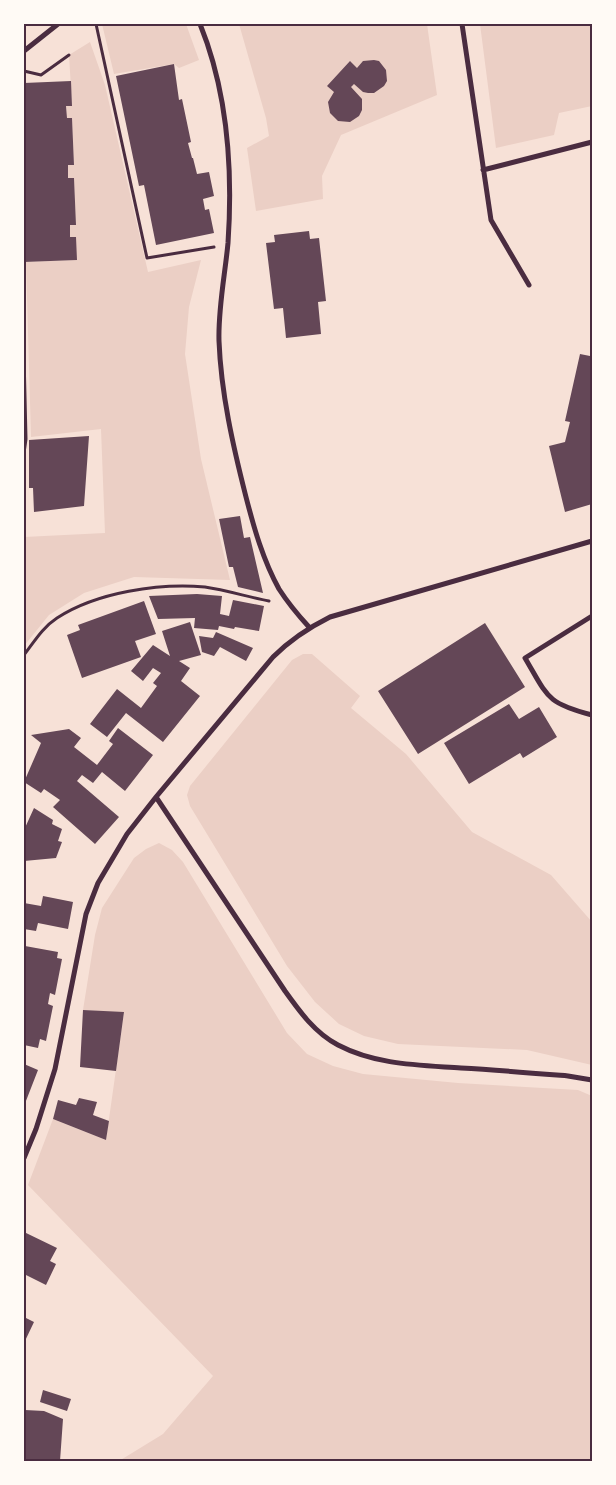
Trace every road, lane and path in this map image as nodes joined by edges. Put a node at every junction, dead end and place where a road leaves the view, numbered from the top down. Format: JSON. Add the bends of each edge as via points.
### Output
{"nodes":[{"id":1,"x":58,"y":24,"type":"edge"},
{"id":2,"x":96,"y":24,"type":"edge"},
{"id":3,"x":200,"y":24,"type":"edge"},
{"id":4,"x":462,"y":24,"type":"edge"},
{"id":5,"x":24,"y":52,"type":"edge"},
{"id":6,"x":69,"y":55,"type":"dead end"},
{"id":7,"x":24,"y":71,"type":"edge"},
{"id":8,"x":592,"y":142,"type":"edge"},
{"id":9,"x":483,"y":170,"type":"junction"},
{"id":10,"x":228,"y":244,"type":"junction"},
{"id":11,"x":528,"y":286,"type":"dead end"},
{"id":12,"x":24,"y":355,"type":"edge"},
{"id":13,"x":24,"y":453,"type":"edge"},
{"id":14,"x":592,"y":541,"type":"edge"},
{"id":15,"x":287,"y":599,"type":"junction"},
{"id":16,"x":592,"y":616,"type":"edge"},
{"id":17,"x":309,"y":627,"type":"junction"},
{"id":18,"x":24,"y":655,"type":"edge"},
{"id":19,"x":592,"y":715,"type":"edge"},
{"id":20,"x":156,"y":797,"type":"junction"},
{"id":21,"x":592,"y":1080,"type":"edge"},
{"id":22,"x":24,"y":1158,"type":"edge"}],
"edges":[{"from":1,"to":5,"type":"street"},
{"from":2,"to":10,"type":"path","via":[[147,258]]},
{"from":3,"to":10,"type":"street","via":[[209,46],[228,138],[231,168]]},
{"from":4,"to":9,"type":"street"},
{"from":6,"to":7,"type":"path","via":[[41,75]]},
{"from":8,"to":9,"type":"street"},
{"from":9,"to":11,"type":"street","via":[[491,220]]},
{"from":10,"to":15,"type":"street","via":[[219,339],[230,426],[263,554]]},
{"from":12,"to":13,"type":"path"},
{"from":14,"to":17,"type":"street","via":[[358,607]]},
{"from":15,"to":17,"type":"street"},
{"from":15,"to":18,"type":"path","via":[[272,602],[208,588],[144,588],[84,605],[57,618],[41,632]]},
{"from":16,"to":19,"type":"street","via":[[525,658],[556,704]]},
{"from":17,"to":20,"type":"street","via":[[273,658]]},
{"from":20,"to":21,"type":"street","via":[[284,991],[303,1016],[336,1044],[357,1054],[401,1064]]},
{"from":20,"to":22,"type":"street","via":[[112,858],[86,914],[55,1069]]}]}
